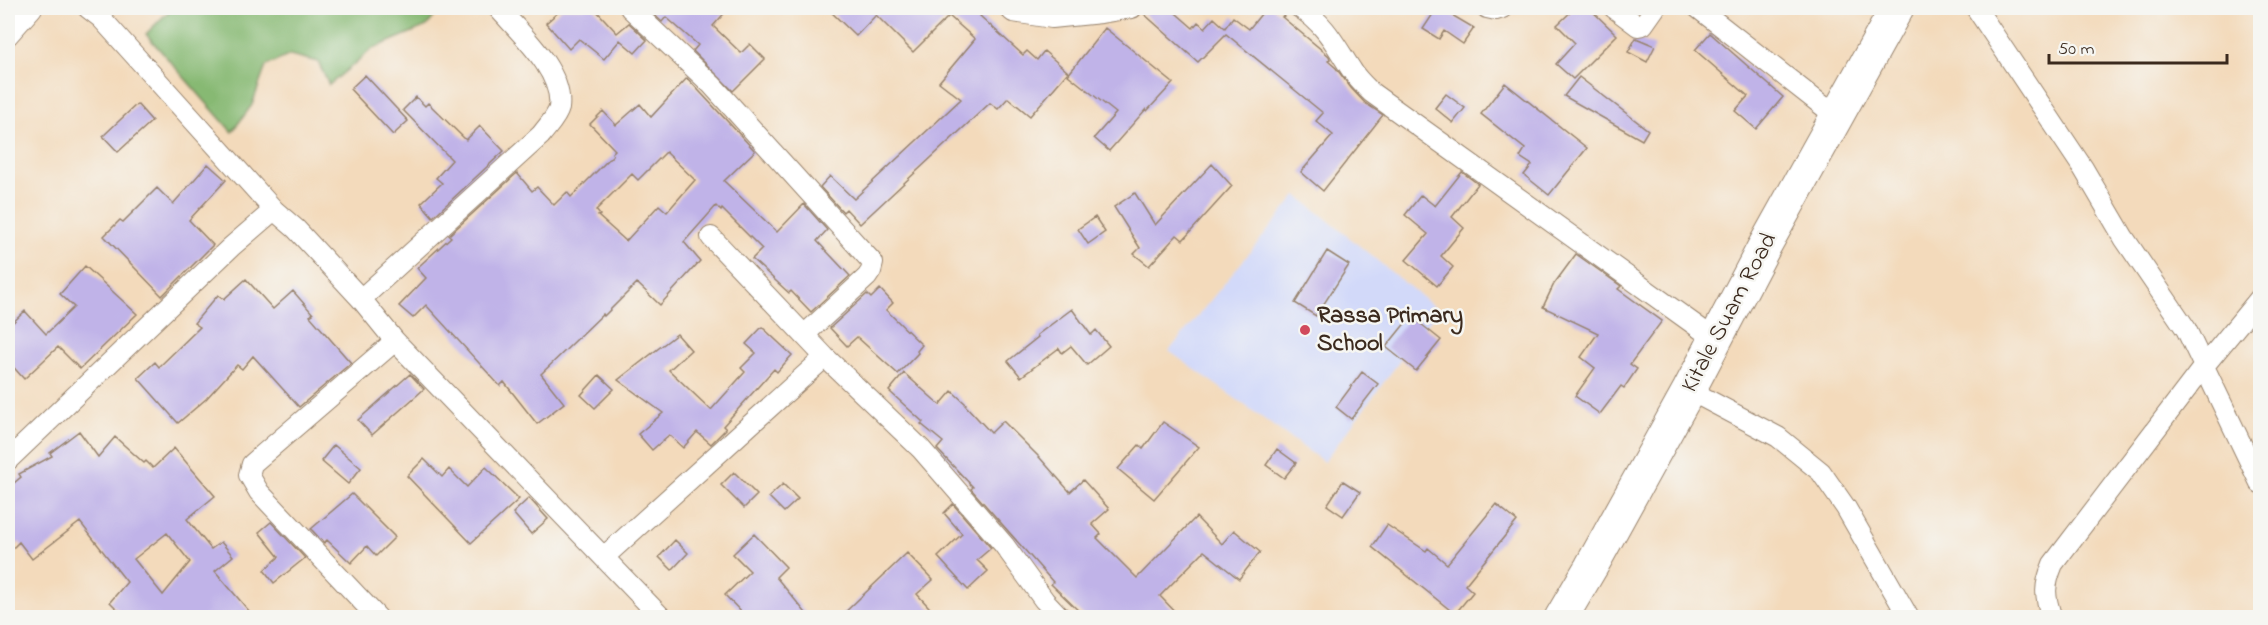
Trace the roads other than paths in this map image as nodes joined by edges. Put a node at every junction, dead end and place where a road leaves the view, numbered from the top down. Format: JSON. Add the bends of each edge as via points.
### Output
{"nodes":[{"id":1,"x":33,"y":8,"type":"edge"},
{"id":2,"x":88,"y":8,"type":"edge"},
{"id":3,"x":498,"y":8,"type":"edge"},
{"id":4,"x":630,"y":8,"type":"edge"},
{"id":5,"x":1009,"y":8,"type":"edge"},
{"id":6,"x":1132,"y":8,"type":"edge"},
{"id":7,"x":1300,"y":8,"type":"edge"},
{"id":8,"x":1488,"y":8,"type":"edge"},
{"id":9,"x":1502,"y":8,"type":"edge"},
{"id":10,"x":1614,"y":8,"type":"edge"},
{"id":11,"x":1656,"y":8,"type":"edge"},
{"id":12,"x":1698,"y":8,"type":"edge"},
{"id":13,"x":1897,"y":8,"type":"edge"},
{"id":14,"x":1976,"y":8,"type":"edge"},
{"id":15,"x":8,"y":35,"type":"edge"},
{"id":16,"x":1837,"y":117,"type":"junction"},
{"id":17,"x":274,"y":210,"type":"junction"},
{"id":18,"x":711,"y":237,"type":"dead end"},
{"id":19,"x":2260,"y":298,"type":"edge"},
{"id":20,"x":361,"y":299,"type":"junction"},
{"id":21,"x":804,"y":335,"type":"junction"},
{"id":22,"x":1716,"y":340,"type":"junction"},
{"id":23,"x":395,"y":341,"type":"junction"},
{"id":24,"x":825,"y":357,"type":"junction"},
{"id":25,"x":2204,"y":366,"type":"junction"},
{"id":26,"x":1689,"y":390,"type":"junction"},
{"id":27,"x":8,"y":457,"type":"edge"},
{"id":28,"x":2260,"y":483,"type":"edge"},
{"id":29,"x":604,"y":557,"type":"junction"},
{"id":30,"x":378,"y":618,"type":"edge"},
{"id":31,"x":662,"y":618,"type":"edge"},
{"id":32,"x":1061,"y":618,"type":"edge"},
{"id":33,"x":1561,"y":618,"type":"edge"},
{"id":34,"x":1909,"y":618,"type":"edge"},
{"id":35,"x":2052,"y":618,"type":"edge"}],
"edges":[{"from":1,"to":15,"type":"street"},
{"from":2,"to":17,"type":"street"},
{"from":3,"to":20,"type":"street","via":[[543,59],[557,87],[559,110],[541,135]]},
{"from":4,"to":21,"type":"street","via":[[712,85],[873,263],[867,277]]},
{"from":5,"to":6,"type":"street","via":[[1013,12],[1053,18]]},
{"from":7,"to":22,"type":"street","via":[[1312,15],[1336,43],[1372,93]]},
{"from":8,"to":9,"type":"street"},
{"from":10,"to":11,"type":"street","via":[[1638,26]]},
{"from":12,"to":16,"type":"street"},
{"from":13,"to":16,"type":"highway","name":"Kitale Suam Road"},
{"from":14,"to":25,"type":"street","via":[[2186,329]]},
{"from":16,"to":22,"type":"highway","name":"Kitale Suam Road"},
{"from":17,"to":20,"type":"street"},
{"from":17,"to":27,"type":"street"},
{"from":18,"to":21,"type":"street"},
{"from":19,"to":25,"type":"street"},
{"from":20,"to":23,"type":"street"},
{"from":21,"to":24,"type":"street"},
{"from":22,"to":26,"type":"highway","name":"Kitale Suam Road"},
{"from":23,"to":29,"type":"street"},
{"from":23,"to":30,"type":"street","via":[[252,464],[249,475],[259,492]]},
{"from":24,"to":29,"type":"street"},
{"from":24,"to":32,"type":"street","via":[[921,449]]},
{"from":25,"to":28,"type":"street"},
{"from":25,"to":35,"type":"street","via":[[2053,564],[2045,583]]},
{"from":26,"to":33,"type":"highway","name":"Kitale Suam Road"},
{"from":26,"to":34,"type":"street","via":[[1778,437],[1821,472]]},
{"from":29,"to":31,"type":"street"}]}
